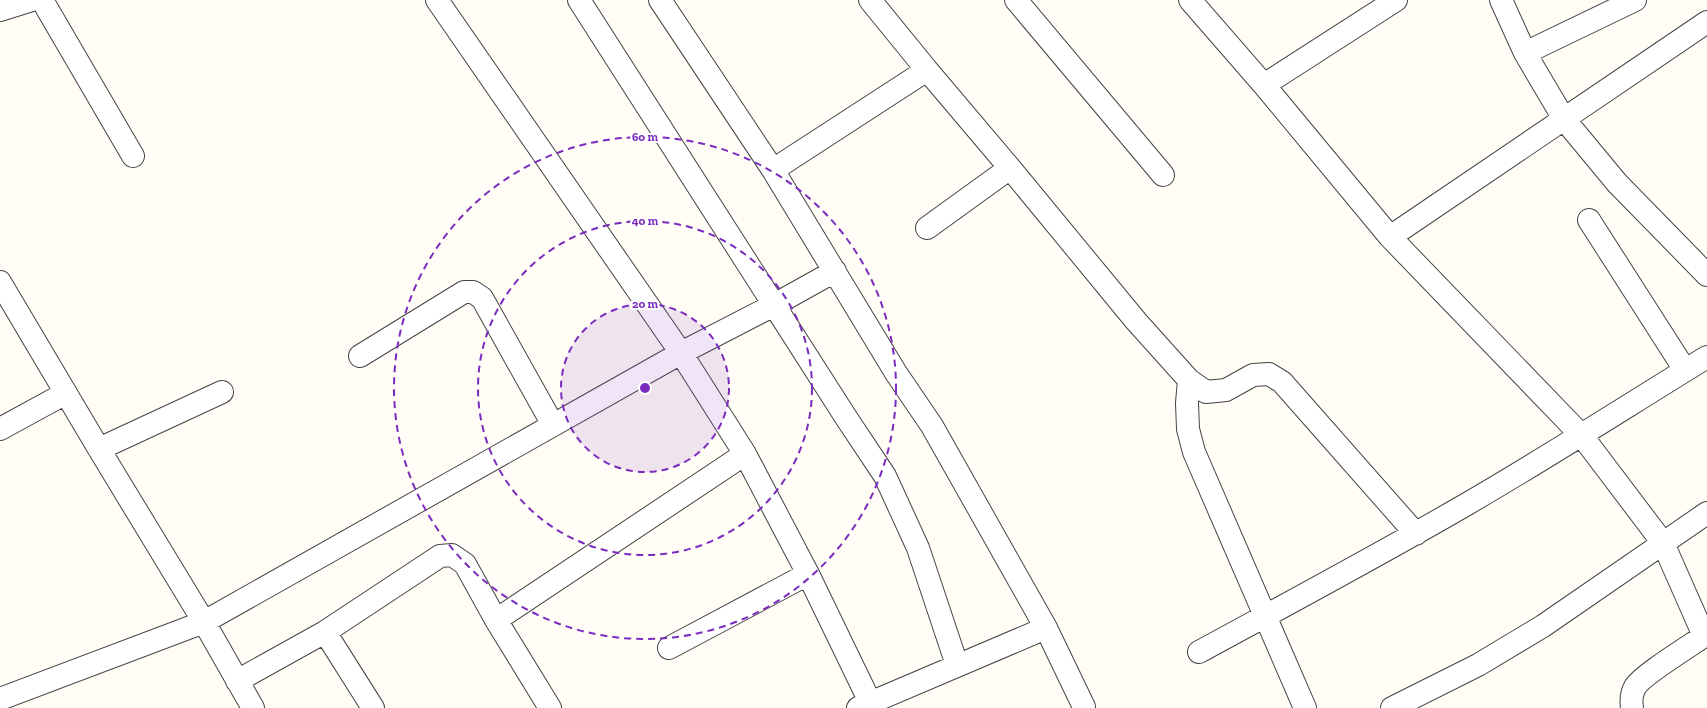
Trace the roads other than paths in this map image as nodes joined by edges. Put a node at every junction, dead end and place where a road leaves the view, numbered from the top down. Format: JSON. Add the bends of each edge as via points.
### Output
{"nodes":[{"id":1,"x":32,"y":0,"type":"edge"},
{"id":2,"x":42,"y":0,"type":"edge"},
{"id":3,"x":437,"y":0,"type":"edge"},
{"id":4,"x":579,"y":0,"type":"edge"},
{"id":5,"x":660,"y":0,"type":"edge"},
{"id":6,"x":870,"y":0,"type":"edge"},
{"id":7,"x":1016,"y":0,"type":"edge"},
{"id":8,"x":1190,"y":0,"type":"edge"},
{"id":9,"x":1396,"y":0,"type":"edge"},
{"id":10,"x":1501,"y":0,"type":"edge"},
{"id":11,"x":1635,"y":0,"type":"edge"},
{"id":12,"x":0,"y":10,"type":"edge"},
{"id":13,"x":1707,"y":22,"type":"edge"},
{"id":14,"x":1525,"y":53,"type":"junction"},
{"id":15,"x":927,"y":70,"type":"junction"},
{"id":16,"x":1264,"y":85,"type":"junction"},
{"id":17,"x":1564,"y":119,"type":"junction"},
{"id":18,"x":133,"y":156,"type":"dead end"},
{"id":19,"x":1010,"y":168,"type":"junction"},
{"id":20,"x":774,"y":170,"type":"junction"},
{"id":21,"x":1163,"y":175,"type":"dead end"},
{"id":22,"x":1589,"y":220,"type":"dead end"},
{"id":23,"x":927,"y":228,"type":"dead end"},
{"id":24,"x":1390,"y":237,"type":"junction"},
{"id":25,"x":835,"y":271,"type":"junction"},
{"id":26,"x":1707,"y":275,"type":"edge"},
{"id":27,"x":0,"y":282,"type":"edge"},
{"id":28,"x":774,"y":305,"type":"junction"},
{"id":29,"x":6,"y":307,"type":"edge"},
{"id":30,"x":681,"y":353,"type":"junction"},
{"id":31,"x":360,"y":356,"type":"dead end"},
{"id":32,"x":1707,"y":357,"type":"edge"},
{"id":33,"x":1685,"y":370,"type":"junction"},
{"id":34,"x":1189,"y":380,"type":"junction"},
{"id":35,"x":222,"y":392,"type":"dead end"},
{"id":36,"x":66,"y":393,"type":"junction"},
{"id":37,"x":553,"y":425,"type":"junction"},
{"id":38,"x":0,"y":429,"type":"edge"},
{"id":39,"x":1582,"y":436,"type":"junction"},
{"id":40,"x":99,"y":449,"type":"junction"},
{"id":41,"x":745,"y":454,"type":"junction"},
{"id":42,"x":1707,"y":513,"type":"edge"},
{"id":43,"x":1416,"y":534,"type":"junction"},
{"id":44,"x":1663,"y":543,"type":"junction"},
{"id":45,"x":808,"y":574,"type":"junction"},
{"id":46,"x":1266,"y":616,"type":"junction"},
{"id":47,"x":496,"y":620,"type":"junction"},
{"id":48,"x":204,"y":622,"type":"junction"},
{"id":49,"x":1046,"y":628,"type":"junction"},
{"id":50,"x":325,"y":632,"type":"junction"},
{"id":51,"x":1705,"y":635,"type":"edge"},
{"id":52,"x":670,"y":648,"type":"dead end"},
{"id":53,"x":1199,"y":652,"type":"dead end"},
{"id":54,"x":957,"y":665,"type":"junction"},
{"id":55,"x":238,"y":681,"type":"junction"},
{"id":56,"x":0,"y":699,"type":"edge"},
{"id":57,"x":863,"y":705,"type":"edge"},
{"id":58,"x":1084,"y":707,"type":"dead end"},
{"id":59,"x":253,"y":708,"type":"edge"},
{"id":60,"x":373,"y":708,"type":"edge"},
{"id":61,"x":550,"y":708,"type":"edge"},
{"id":62,"x":1305,"y":708,"type":"edge"},
{"id":63,"x":1392,"y":708,"type":"edge"},
{"id":64,"x":1632,"y":708,"type":"edge"}],
"edges":[{"from":1,"to":12,"type":"street"},
{"from":2,"to":18,"type":"street"},
{"from":3,"to":30,"type":"street"},
{"from":4,"to":28,"type":"street"},
{"from":5,"to":20,"type":"street"},
{"from":6,"to":15,"type":"street"},
{"from":7,"to":21,"type":"street"},
{"from":8,"to":16,"type":"street"},
{"from":9,"to":16,"type":"street"},
{"from":10,"to":14,"type":"street"},
{"from":11,"to":14,"type":"street"},
{"from":13,"to":17,"type":"street"},
{"from":14,"to":17,"type":"street"},
{"from":15,"to":19,"type":"street"},
{"from":15,"to":20,"type":"street"},
{"from":16,"to":24,"type":"street"},
{"from":17,"to":24,"type":"street"},
{"from":17,"to":26,"type":"street","via":[[1617,183]]},
{"from":19,"to":23,"type":"street"},
{"from":19,"to":34,"type":"street","via":[[1136,321]]},
{"from":20,"to":25,"type":"street"},
{"from":22,"to":33,"type":"street"},
{"from":24,"to":39,"type":"street"},
{"from":25,"to":28,"type":"street"},
{"from":25,"to":49,"type":"street","via":[[896,373],[932,426]]},
{"from":27,"to":29,"type":"street"},
{"from":28,"to":30,"type":"street"},
{"from":28,"to":54,"type":"street","via":[[885,476],[918,548]]},
{"from":29,"to":36,"type":"street"},
{"from":30,"to":37,"type":"street"},
{"from":30,"to":41,"type":"street"},
{"from":31,"to":37,"type":"street","via":[[464,292],[473,292],[482,298]]},
{"from":32,"to":33,"type":"street"},
{"from":33,"to":39,"type":"street"},
{"from":34,"to":43,"type":"street","via":[[1206,392],[1226,390],[1253,375],[1269,374],[1282,382]]},
{"from":34,"to":46,"type":"street","via":[[1188,429],[1194,452]]},
{"from":35,"to":40,"type":"street"},
{"from":36,"to":38,"type":"street"},
{"from":36,"to":40,"type":"street"},
{"from":37,"to":48,"type":"street"},
{"from":39,"to":43,"type":"street"},
{"from":39,"to":44,"type":"street"},
{"from":40,"to":48,"type":"street"},
{"from":41,"to":45,"type":"street"},
{"from":41,"to":47,"type":"street"},
{"from":42,"to":44,"type":"street"},
{"from":43,"to":46,"type":"street"},
{"from":44,"to":51,"type":"street"},
{"from":44,"to":63,"type":"street","via":[[1543,626],[1478,665]]},
{"from":45,"to":52,"type":"street"},
{"from":45,"to":57,"type":"street"},
{"from":46,"to":53,"type":"street"},
{"from":46,"to":62,"type":"street"},
{"from":47,"to":50,"type":"street","via":[[465,564],[452,555],[440,556]]},
{"from":47,"to":61,"type":"street"},
{"from":48,"to":55,"type":"street"},
{"from":48,"to":56,"type":"street"},
{"from":49,"to":54,"type":"street"},
{"from":49,"to":58,"type":"street"},
{"from":50,"to":55,"type":"street"},
{"from":50,"to":60,"type":"street"},
{"from":51,"to":64,"type":"street","via":[[1635,686],[1631,697]]},
{"from":54,"to":57,"type":"street"},
{"from":55,"to":59,"type":"street"}]}
